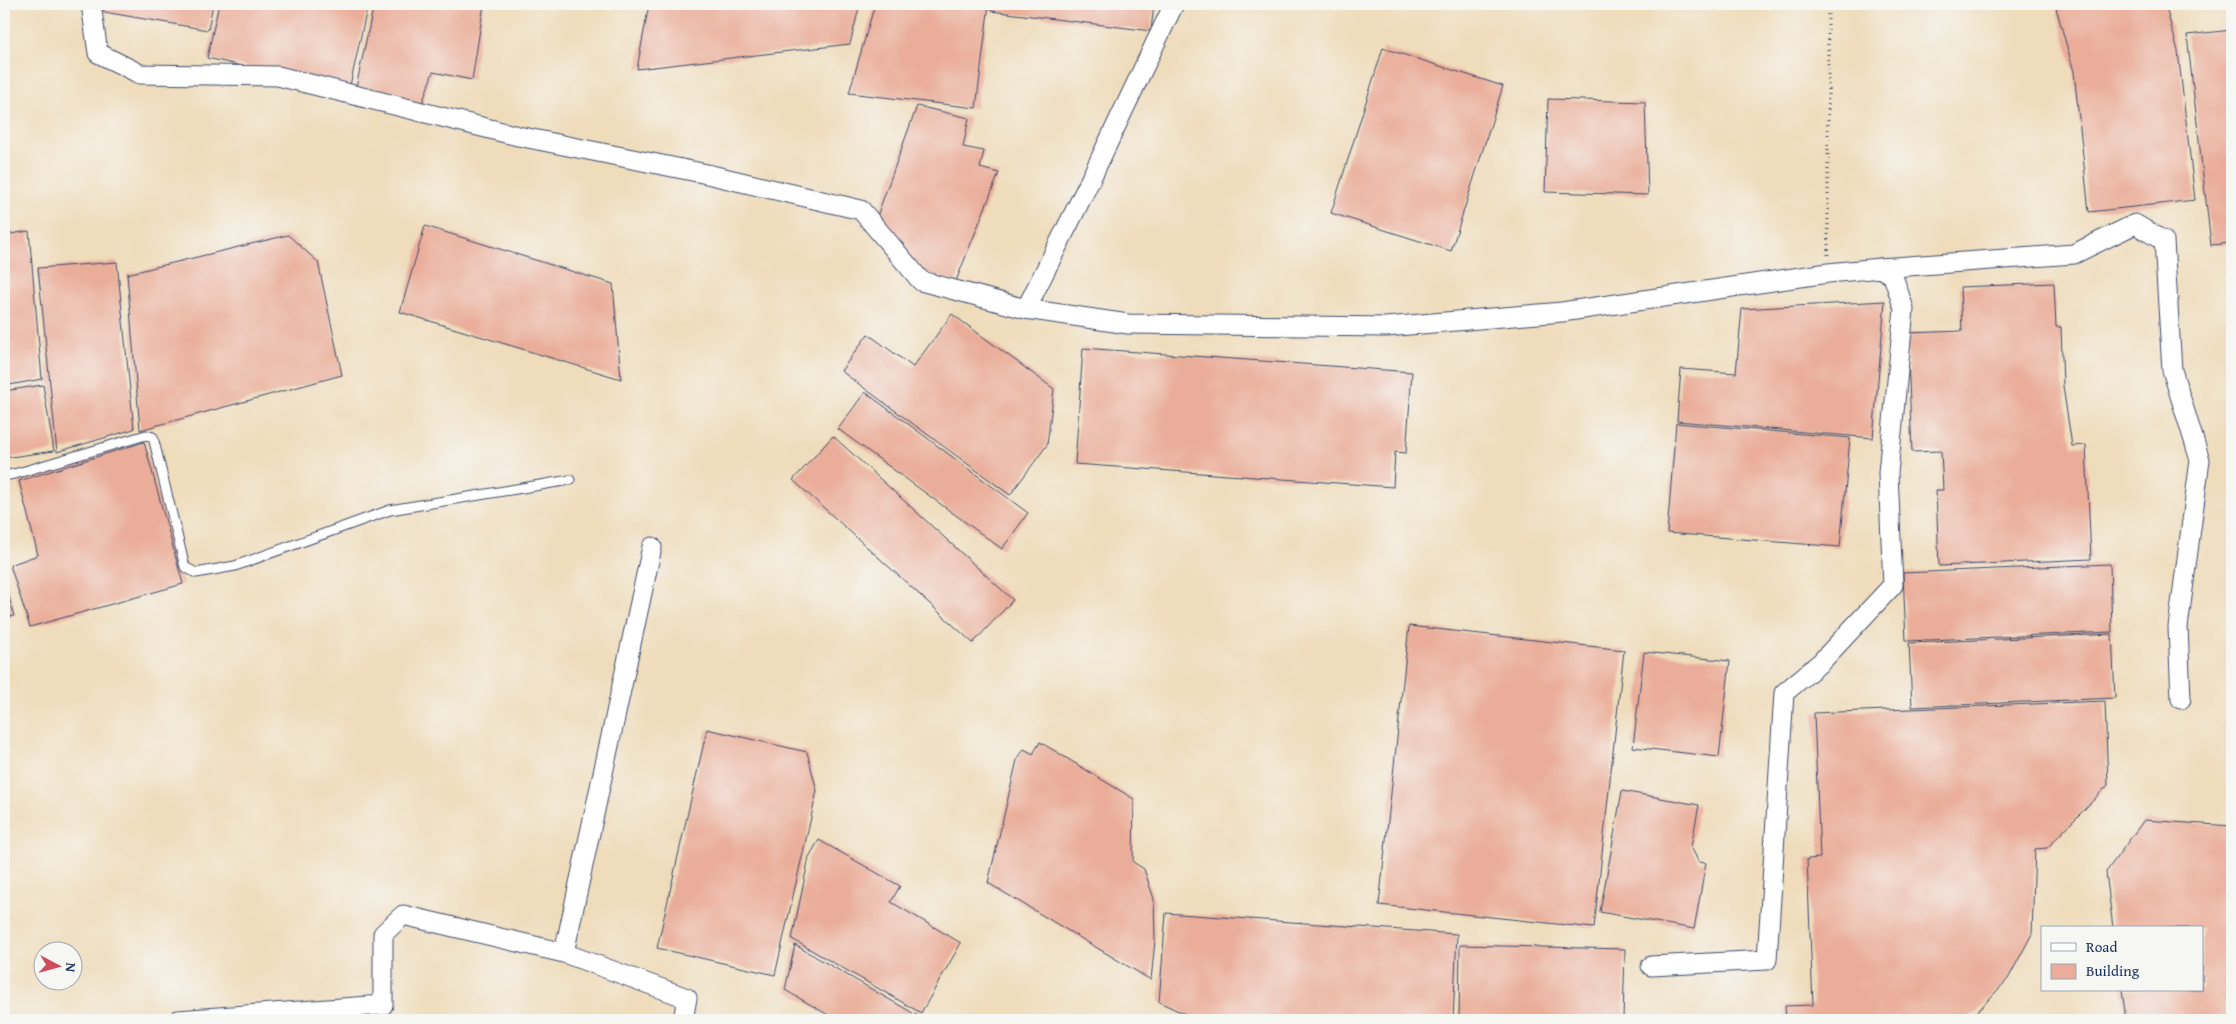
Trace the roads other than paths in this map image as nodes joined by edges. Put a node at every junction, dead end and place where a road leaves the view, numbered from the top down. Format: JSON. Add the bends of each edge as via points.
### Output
{"nodes":[{"id":1,"x":91,"y":4,"type":"edge"},
{"id":2,"x":1174,"y":4,"type":"edge"},
{"id":3,"x":1880,"y":268,"type":"junction"},
{"id":4,"x":1026,"y":309,"type":"junction"},
{"id":5,"x":4,"y":476,"type":"edge"},
{"id":6,"x":570,"y":480,"type":"dead end"},
{"id":7,"x":652,"y":546,"type":"dead end"},
{"id":8,"x":2181,"y":698,"type":"dead end"},
{"id":9,"x":564,"y":953,"type":"junction"},
{"id":10,"x":1651,"y":966,"type":"dead end"},
{"id":11,"x":178,"y":1020,"type":"edge"},
{"id":12,"x":683,"y":1020,"type":"edge"}],
"edges":[{"from":1,"to":4,"type":"street","via":[[98,53],[140,74],[278,76],[518,136],[707,174],[861,210],[920,281]]},
{"from":2,"to":4,"type":"street"},
{"from":3,"to":4,"type":"street","via":[[1562,312],[1386,328],[1128,324]]},
{"from":3,"to":8,"type":"street","via":[[2074,254],[2135,224],[2164,242],[2172,370],[2200,460],[2178,627]]},
{"from":3,"to":10,"type":"street","via":[[1893,276],[1904,309],[1888,473],[1893,585],[1821,662],[1784,694],[1767,960]]},
{"from":5,"to":6,"type":"lane","via":[[146,435],[153,437],[185,567],[196,573],[235,566],[390,510]]},
{"from":7,"to":9,"type":"street"},
{"from":9,"to":11,"type":"street","via":[[403,915],[383,934],[383,1004]]},
{"from":9,"to":12,"type":"street","via":[[687,998]]}]}
